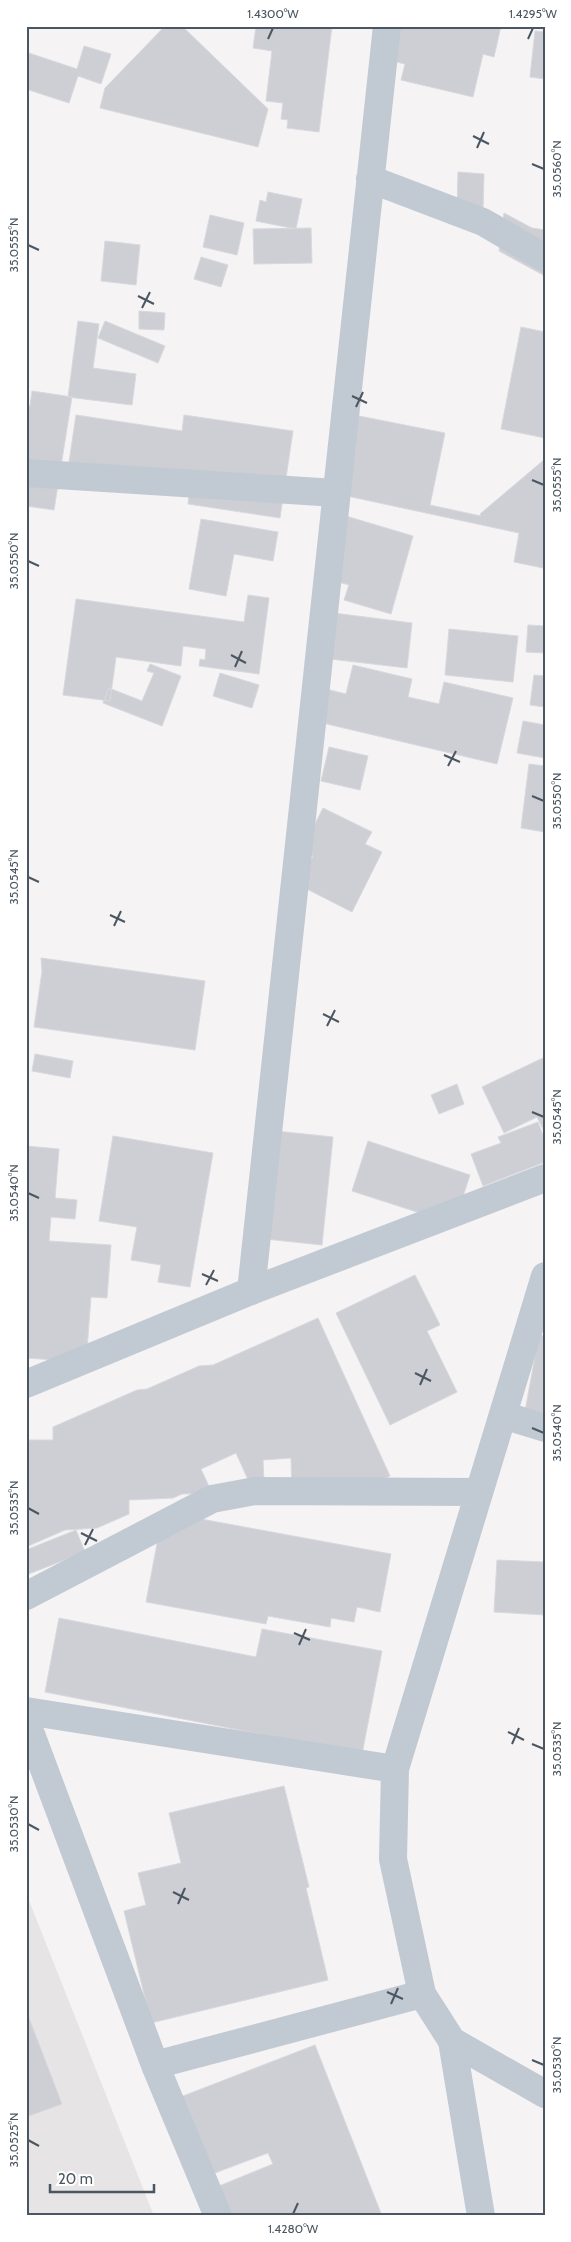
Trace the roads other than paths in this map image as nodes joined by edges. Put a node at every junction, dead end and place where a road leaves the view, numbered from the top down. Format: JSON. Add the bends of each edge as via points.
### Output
{"nodes":[{"id":1,"x":387,"y":26,"type":"edge"},
{"id":2,"x":370,"y":179,"type":"junction"},
{"id":3,"x":545,"y":258,"type":"edge"},
{"id":4,"x":26,"y":472,"type":"edge"},
{"id":5,"x":336,"y":493,"type":"junction"},
{"id":6,"x":545,"y":1178,"type":"edge"},
{"id":7,"x":545,"y":1276,"type":"edge"},
{"id":8,"x":250,"y":1291,"type":"junction"},
{"id":9,"x":26,"y":1384,"type":"edge"},
{"id":10,"x":503,"y":1415,"type":"junction"},
{"id":11,"x":545,"y":1428,"type":"edge"},
{"id":12,"x":479,"y":1492,"type":"junction"},
{"id":13,"x":26,"y":1596,"type":"edge"},
{"id":14,"x":26,"y":1711,"type":"edge"},
{"id":15,"x":26,"y":1721,"type":"edge"},
{"id":16,"x":395,"y":1769,"type":"junction"},
{"id":17,"x":422,"y":1994,"type":"junction"},
{"id":18,"x":452,"y":2041,"type":"junction"},
{"id":19,"x":155,"y":2065,"type":"junction"},
{"id":20,"x":545,"y":2094,"type":"edge"},
{"id":21,"x":218,"y":2216,"type":"edge"},
{"id":22,"x":481,"y":2216,"type":"edge"}],
"edges":[{"from":1,"to":2,"type":"street"},
{"from":2,"to":3,"type":"street","via":[[483,222]]},
{"from":2,"to":5,"type":"street"},
{"from":4,"to":5,"type":"street"},
{"from":5,"to":8,"type":"street"},
{"from":6,"to":8,"type":"street"},
{"from":7,"to":10,"type":"street"},
{"from":8,"to":9,"type":"street"},
{"from":10,"to":11,"type":"street"},
{"from":10,"to":12,"type":"street"},
{"from":12,"to":13,"type":"street","via":[[255,1491],[212,1499]]},
{"from":12,"to":16,"type":"street"},
{"from":14,"to":16,"type":"street"},
{"from":15,"to":19,"type":"street"},
{"from":16,"to":17,"type":"street","via":[[393,1859]]},
{"from":17,"to":18,"type":"street"},
{"from":17,"to":19,"type":"street"},
{"from":18,"to":20,"type":"street"},
{"from":18,"to":22,"type":"street"},
{"from":19,"to":21,"type":"street"}]}
